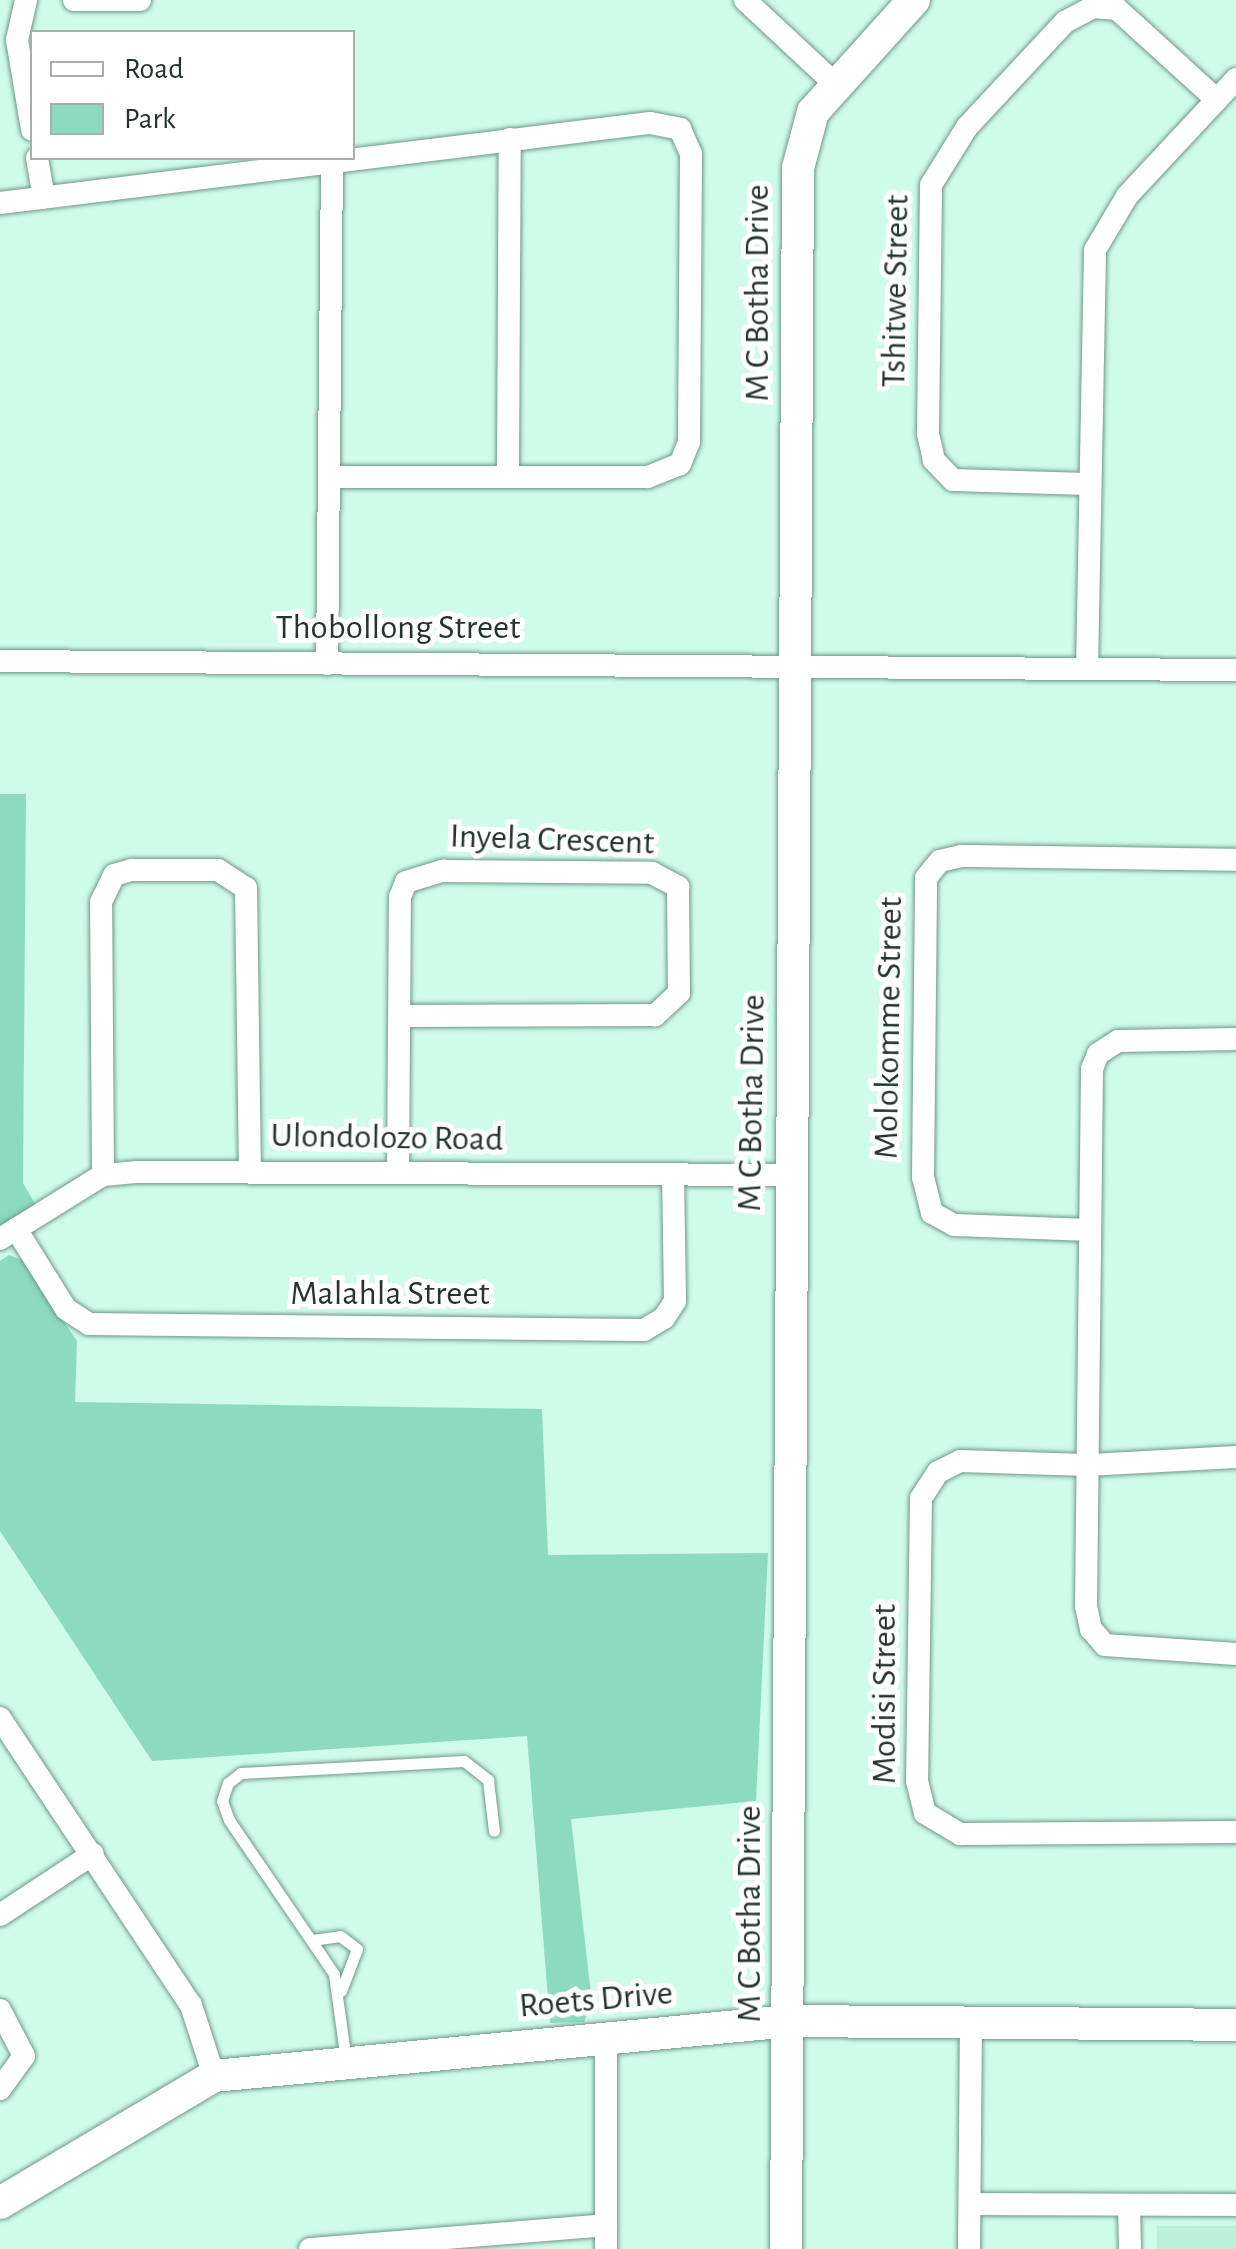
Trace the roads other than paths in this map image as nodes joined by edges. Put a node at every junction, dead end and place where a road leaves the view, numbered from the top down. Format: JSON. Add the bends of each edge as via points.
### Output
{"nodes":[{"id":1,"x":26,"y":0,"type":"edge"},
{"id":2,"x":74,"y":0,"type":"edge"},
{"id":3,"x":140,"y":0,"type":"edge"},
{"id":4,"x":745,"y":0,"type":"edge"},
{"id":5,"x":914,"y":0,"type":"edge"},
{"id":6,"x":1236,"y":78,"type":"edge"},
{"id":7,"x":835,"y":84,"type":"junction"},
{"id":8,"x":1217,"y":100,"type":"junction"},
{"id":9,"x":30,"y":117,"type":"edge"},
{"id":10,"x":510,"y":139,"type":"junction"},
{"id":11,"x":355,"y":159,"type":"edge"},
{"id":12,"x":37,"y":160,"type":"edge"},
{"id":13,"x":347,"y":160,"type":"edge"},
{"id":14,"x":332,"y":162,"type":"junction"},
{"id":15,"x":44,"y":196,"type":"junction"},
{"id":16,"x":0,"y":202,"type":"edge"},
{"id":17,"x":508,"y":473,"type":"junction"},
{"id":18,"x":332,"y":477,"type":"junction"},
{"id":19,"x":1086,"y":484,"type":"junction"},
{"id":20,"x":0,"y":660,"type":"edge"},
{"id":21,"x":327,"y":664,"type":"junction"},
{"id":22,"x":796,"y":665,"type":"junction"},
{"id":23,"x":1087,"y":669,"type":"junction"},
{"id":24,"x":1236,"y":670,"type":"edge"},
{"id":25,"x":1236,"y":860,"type":"edge"},
{"id":26,"x":402,"y":1016,"type":"junction"},
{"id":27,"x":1236,"y":1039,"type":"edge"},
{"id":28,"x":250,"y":1171,"type":"junction"},
{"id":29,"x":398,"y":1173,"type":"junction"},
{"id":30,"x":103,"y":1175,"type":"junction"},
{"id":31,"x":791,"y":1175,"type":"junction"},
{"id":32,"x":674,"y":1176,"type":"junction"},
{"id":33,"x":1090,"y":1230,"type":"junction"},
{"id":34,"x":8,"y":1234,"type":"edge"},
{"id":35,"x":1236,"y":1457,"type":"edge"},
{"id":36,"x":1086,"y":1465,"type":"junction"},
{"id":37,"x":1236,"y":1654,"type":"edge"},
{"id":38,"x":0,"y":1718,"type":"edge"},
{"id":39,"x":494,"y":1831,"type":"dead end"},
{"id":40,"x":1236,"y":1832,"type":"edge"},
{"id":41,"x":93,"y":1854,"type":"junction"},
{"id":42,"x":0,"y":1915,"type":"edge"},
{"id":43,"x":312,"y":1940,"type":"junction"},
{"id":44,"x":341,"y":1991,"type":"junction"},
{"id":45,"x":0,"y":2010,"type":"edge"},
{"id":46,"x":791,"y":2021,"type":"junction"},
{"id":47,"x":970,"y":2021,"type":"junction"},
{"id":48,"x":1236,"y":2025,"type":"edge"},
{"id":49,"x":606,"y":2038,"type":"junction"},
{"id":50,"x":346,"y":2063,"type":"junction"},
{"id":51,"x":214,"y":2076,"type":"junction"},
{"id":52,"x":0,"y":2089,"type":"edge"},
{"id":53,"x":0,"y":2203,"type":"edge"},
{"id":54,"x":970,"y":2204,"type":"junction"},
{"id":55,"x":1129,"y":2206,"type":"junction"},
{"id":56,"x":1236,"y":2206,"type":"edge"},
{"id":57,"x":606,"y":2237,"type":"edge"},
{"id":58,"x":310,"y":2249,"type":"edge"},
{"id":59,"x":786,"y":2249,"type":"edge"},
{"id":60,"x":969,"y":2249,"type":"edge"},
{"id":61,"x":1130,"y":2249,"type":"edge"}],
"edges":[{"from":1,"to":9,"type":"street","via":[[18,40]]},
{"from":2,"to":3,"type":"street"},
{"from":4,"to":7,"type":"street"},
{"from":5,"to":7,"type":"street","name":"M C Botha Drive"},
{"from":6,"to":8,"type":"street"},
{"from":7,"to":22,"type":"street","name":"M C Botha Drive","via":[[805,124],[798,168]]},
{"from":8,"to":19,"type":"street","via":[[1100,234],[1090,274]]},
{"from":8,"to":19,"type":"street","name":"Tshitwe Street","via":[[1116,9],[1093,7],[1065,22],[967,128],[931,185],[928,433],[934,460],[953,480]]},
{"from":10,"to":11,"type":"street"},
{"from":10,"to":17,"type":"street"},
{"from":10,"to":17,"type":"street","via":[[674,125],[691,154],[686,455],[672,470],[647,477]]},
{"from":12,"to":15,"type":"street"},
{"from":13,"to":14,"type":"street"},
{"from":14,"to":15,"type":"street"},
{"from":14,"to":18,"type":"street"},
{"from":15,"to":16,"type":"street"},
{"from":17,"to":18,"type":"street"},
{"from":18,"to":21,"type":"street"},
{"from":19,"to":23,"type":"street"},
{"from":20,"to":21,"type":"street","name":"Thobollong Street"},
{"from":21,"to":22,"type":"street","name":"Thobollong Street"},
{"from":22,"to":23,"type":"street","name":"Thobollong Street"},
{"from":22,"to":31,"type":"street","name":"M C Botha Drive"},
{"from":23,"to":24,"type":"street","name":"Thobollong Street"},
{"from":25,"to":33,"type":"street","name":"Molokomme Street","via":[[961,856],[940,862],[926,878],[922,1177],[932,1213],[954,1225]]},
{"from":26,"to":26,"type":"street","name":"Inyela Crescent","via":[[400,897],[420,873],[652,873],[678,887],[678,993],[655,1015]]},
{"from":26,"to":29,"type":"street","name":"Inyela Crescent"},
{"from":27,"to":33,"type":"street","via":[[1118,1041],[1098,1054],[1092,1069]]},
{"from":28,"to":29,"type":"street","name":"Ulondolozo Road"},
{"from":28,"to":30,"type":"street","name":"Ulondolozo Road"},
{"from":28,"to":30,"type":"street","via":[[246,888],[218,870],[132,870],[114,875],[101,909]]},
{"from":29,"to":32,"type":"street","name":"Ulondolozo Road"},
{"from":30,"to":34,"type":"street"},
{"from":31,"to":32,"type":"street","name":"Ulondolozo Road"},
{"from":31,"to":46,"type":"street","name":"M C Botha Drive"},
{"from":32,"to":34,"type":"street","name":"Malahla Street","via":[[674,1301],[664,1318],[644,1330],[89,1324],[59,1299]]},
{"from":33,"to":36,"type":"street"},
{"from":35,"to":36,"type":"street"},
{"from":36,"to":37,"type":"street","via":[[1086,1606],[1096,1638],[1118,1648]]},
{"from":36,"to":40,"type":"street","name":"Modisi Street","via":[[960,1461],[938,1472],[924,1490],[920,1803],[932,1822],[960,1834]]},
{"from":38,"to":41,"type":"street"},
{"from":39,"to":43,"type":"lane","via":[[488,1780],[464,1762],[242,1774],[228,1784],[222,1802],[229,1820]]},
{"from":41,"to":42,"type":"street"},
{"from":41,"to":51,"type":"street","via":[[191,2005]]},
{"from":43,"to":44,"type":"lane"},
{"from":43,"to":44,"type":"lane","via":[[340,1936],[357,1949]]},
{"from":44,"to":50,"type":"lane"},
{"from":45,"to":52,"type":"street","via":[[24,2056]]},
{"from":46,"to":47,"type":"street","name":"Roets Drive"},
{"from":46,"to":49,"type":"street","name":"Roets Drive"},
{"from":46,"to":59,"type":"street","name":"M C Botha Drive"},
{"from":47,"to":48,"type":"street","name":"Roets Drive"},
{"from":47,"to":54,"type":"street"},
{"from":49,"to":50,"type":"street","name":"Roets Drive"},
{"from":49,"to":57,"type":"street"},
{"from":50,"to":51,"type":"street","name":"Roets Drive"},
{"from":51,"to":53,"type":"street","name":"Roets Drive"},
{"from":54,"to":55,"type":"street"},
{"from":54,"to":60,"type":"street"},
{"from":55,"to":56,"type":"street"},
{"from":55,"to":61,"type":"street"},
{"from":57,"to":58,"type":"street"}]}
